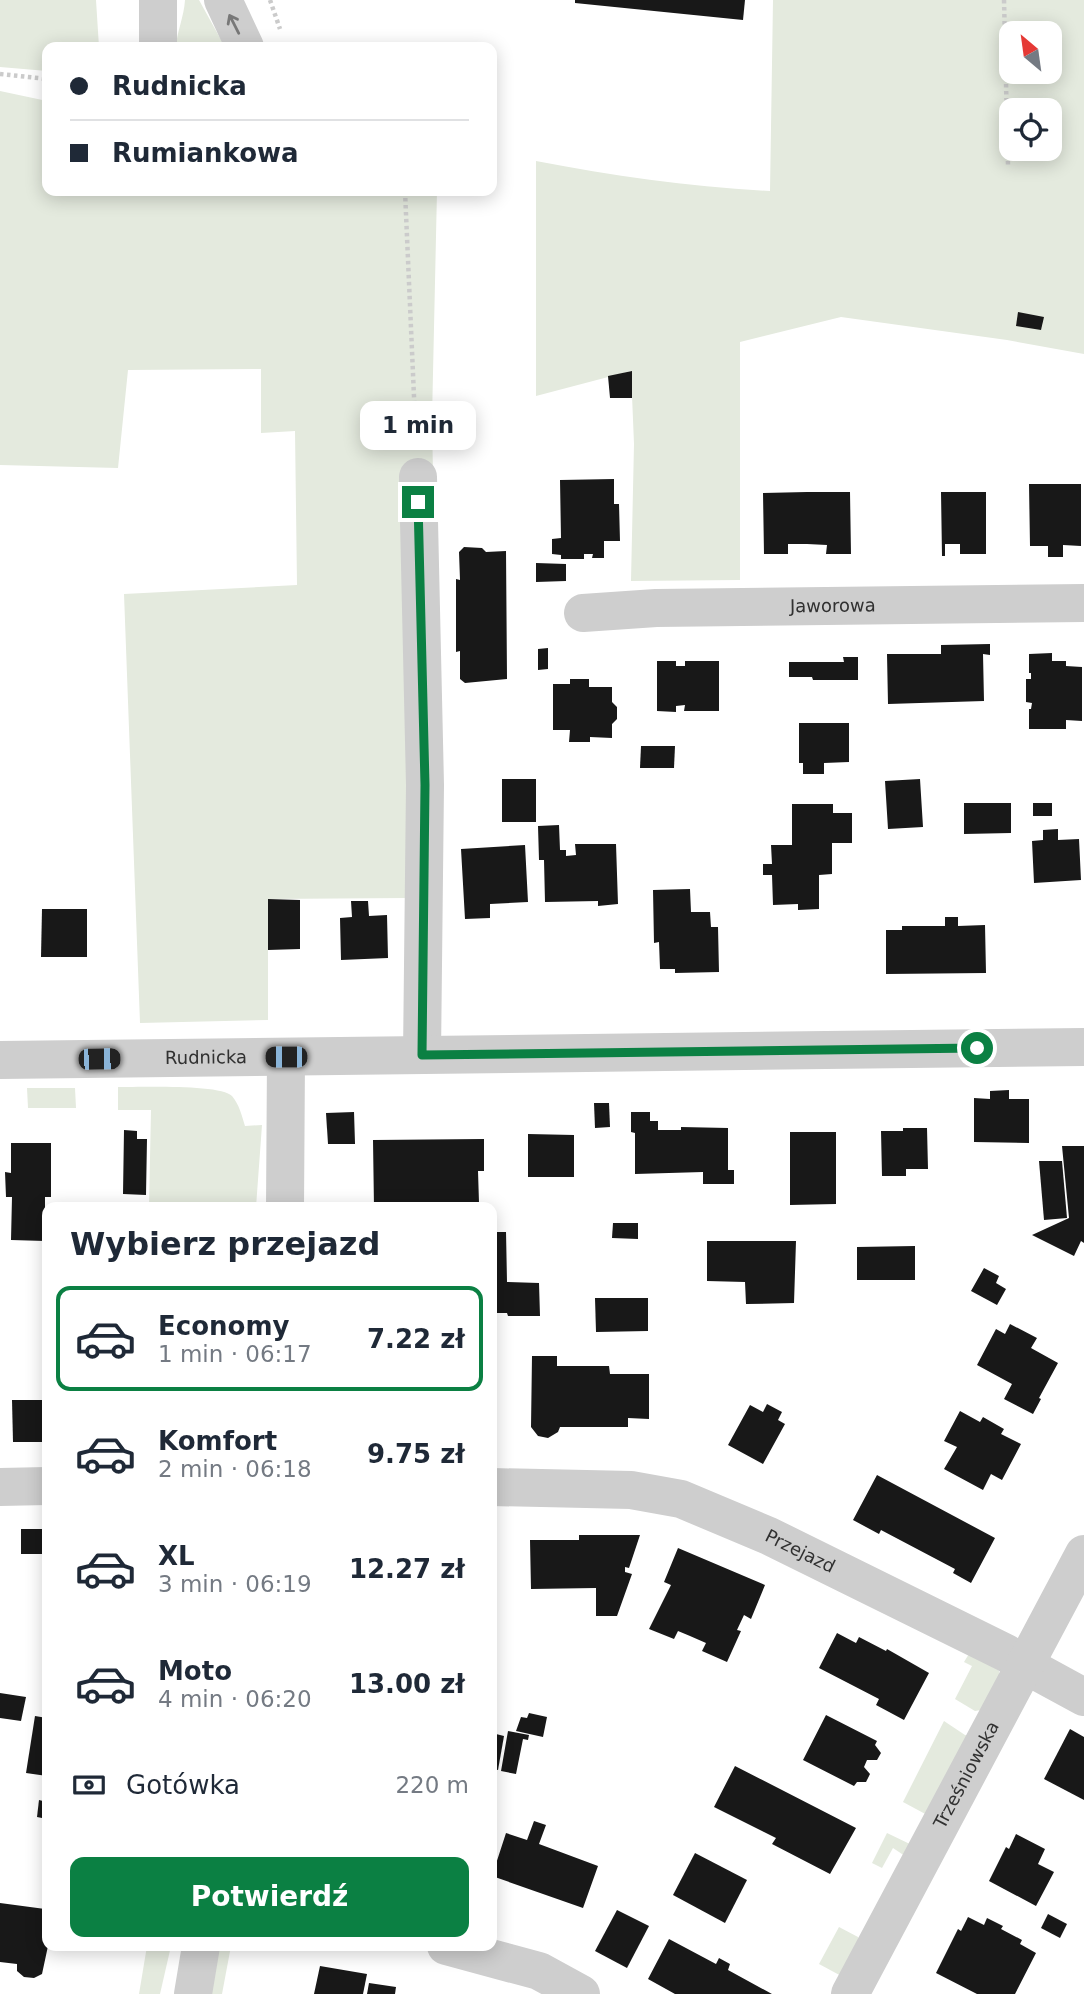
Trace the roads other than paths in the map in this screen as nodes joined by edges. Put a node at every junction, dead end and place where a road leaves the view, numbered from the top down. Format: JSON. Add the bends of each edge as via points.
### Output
{"nodes":[{"id":1,"x":158,"y":0,"type":"edge"},
{"id":2,"x":223,"y":0,"type":"edge"},
{"id":3,"x":158,"y":42,"type":"edge"},
{"id":4,"x":243,"y":42,"type":"edge"},
{"id":5,"x":418,"y":477,"type":"road end"},
{"id":6,"x":1084,"y":603,"type":"edge"},
{"id":7,"x":583,"y":613,"type":"dead end"},
{"id":8,"x":1084,"y":1047,"type":"edge"},
{"id":9,"x":422,"y":1055,"type":"junction"},
{"id":10,"x":286,"y":1057,"type":"junction"},
{"id":11,"x":0,"y":1060,"type":"edge"},
{"id":12,"x":285,"y":1202,"type":"edge"},
{"id":13,"x":42,"y":1486,"type":"edge"},
{"id":14,"x":0,"y":1487,"type":"edge"},
{"id":15,"x":497,"y":1487,"type":"edge"},
{"id":16,"x":1084,"y":1554,"type":"edge"},
{"id":17,"x":1025,"y":1665,"type":"junction"},
{"id":18,"x":1084,"y":1697,"type":"edge"},
{"id":19,"x":200,"y":1951,"type":"edge"},
{"id":20,"x":465,"y":1951,"type":"edge"},
{"id":21,"x":193,"y":1994,"type":"edge"},
{"id":22,"x":581,"y":1994,"type":"edge"},
{"id":23,"x":850,"y":1994,"type":"edge"}],
"edges":[{"from":1,"to":3,"type":"street"},
{"from":4,"to":2,"type":"street","one_way":true},
{"from":5,"to":9,"type":"street","via":[[425,785]]},
{"from":6,"to":7,"type":"street","name":"Jaworowa","via":[[656,608]]},
{"from":8,"to":9,"type":"street","name":"Rudnicka"},
{"from":9,"to":10,"type":"street","name":"Rudnicka"},
{"from":10,"to":11,"type":"street","name":"Rudnicka"},
{"from":10,"to":12,"type":"street"},
{"from":13,"to":14,"type":"street"},
{"from":15,"to":17,"type":"street","name":"Przejazd","via":[[631,1490],[681,1499],[769,1536]]},
{"from":16,"to":17,"type":"street","name":"Trześniowska"},
{"from":17,"to":18,"type":"street","name":"Przejazd"},
{"from":17,"to":23,"type":"street","name":"Trześniowska"},
{"from":19,"to":21,"type":"street"},
{"from":20,"to":22,"type":"street","via":[[539,1971]]}]}
